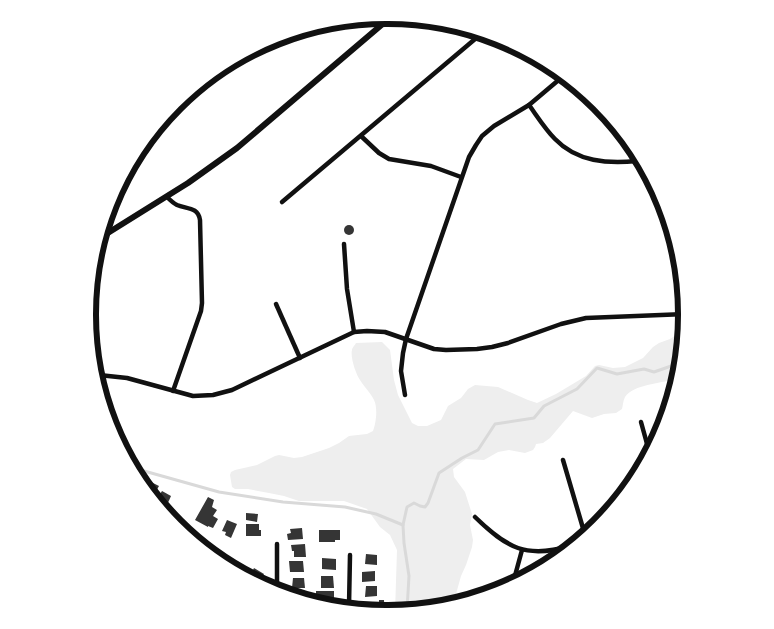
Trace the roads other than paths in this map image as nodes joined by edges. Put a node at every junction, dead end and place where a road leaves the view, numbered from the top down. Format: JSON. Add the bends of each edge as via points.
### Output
{"nodes":[{"id":1,"x":383,"y":24,"type":"edge"},
{"id":2,"x":476,"y":38,"type":"edge"},
{"id":3,"x":559,"y":80,"type":"edge"},
{"id":4,"x":529,"y":105,"type":"junction"},
{"id":5,"x":361,"y":136,"type":"junction"},
{"id":6,"x":634,"y":160,"type":"edge"},
{"id":7,"x":461,"y":177,"type":"junction"},
{"id":8,"x":167,"y":197,"type":"junction"},
{"id":9,"x":282,"y":202,"type":"dead end"},
{"id":10,"x":108,"y":233,"type":"edge"},
{"id":11,"x":344,"y":244,"type":"dead end"},
{"id":12,"x":276,"y":304,"type":"dead end"},
{"id":13,"x":678,"y":314,"type":"edge"},
{"id":14,"x":354,"y":332,"type":"junction"},
{"id":15,"x":406,"y":339,"type":"junction"},
{"id":16,"x":300,"y":358,"type":"junction"},
{"id":17,"x":103,"y":375,"type":"edge"},
{"id":18,"x":173,"y":390,"type":"junction"},
{"id":19,"x":405,"y":395,"type":"dead end"},
{"id":20,"x":641,"y":422,"type":"dead end"},
{"id":21,"x":647,"y":442,"type":"edge"},
{"id":22,"x":563,"y":460,"type":"dead end"},
{"id":23,"x":475,"y":517,"type":"dead end"},
{"id":24,"x":583,"y":529,"type":"edge"},
{"id":25,"x":277,"y":544,"type":"dead end"},
{"id":26,"x":560,"y":548,"type":"edge"},
{"id":27,"x":522,"y":550,"type":"junction"},
{"id":28,"x":350,"y":555,"type":"dead end"},
{"id":29,"x":516,"y":575,"type":"edge"},
{"id":30,"x":277,"y":583,"type":"edge"},
{"id":31,"x":349,"y":603,"type":"edge"}],
"edges":[{"from":1,"to":8,"type":"main road","via":[[237,148]]},
{"from":2,"to":5,"type":"street"},
{"from":3,"to":4,"type":"street"},
{"from":4,"to":6,"type":"street","via":[[570,151],[603,161]]},
{"from":4,"to":7,"type":"street","via":[[482,136]]},
{"from":5,"to":7,"type":"street","via":[[379,154],[390,159],[431,166]]},
{"from":5,"to":9,"type":"street"},
{"from":7,"to":15,"type":"street"},
{"from":8,"to":10,"type":"main road"},
{"from":8,"to":18,"type":"street","via":[[177,205],[200,214],[201,311]]},
{"from":11,"to":14,"type":"street"},
{"from":12,"to":16,"type":"street"},
{"from":13,"to":15,"type":"street","via":[[586,318],[485,348],[434,349]]},
{"from":14,"to":15,"type":"street","via":[[385,332]]},
{"from":14,"to":16,"type":"street"},
{"from":15,"to":19,"type":"street","via":[[400,371]]},
{"from":16,"to":18,"type":"street","via":[[222,393],[192,396]]},
{"from":17,"to":18,"type":"street"},
{"from":20,"to":21,"type":"street"},
{"from":22,"to":24,"type":"street"},
{"from":23,"to":27,"type":"street","via":[[498,537]]},
{"from":25,"to":30,"type":"street"},
{"from":26,"to":27,"type":"street"},
{"from":27,"to":29,"type":"street"},
{"from":28,"to":31,"type":"street"}]}
